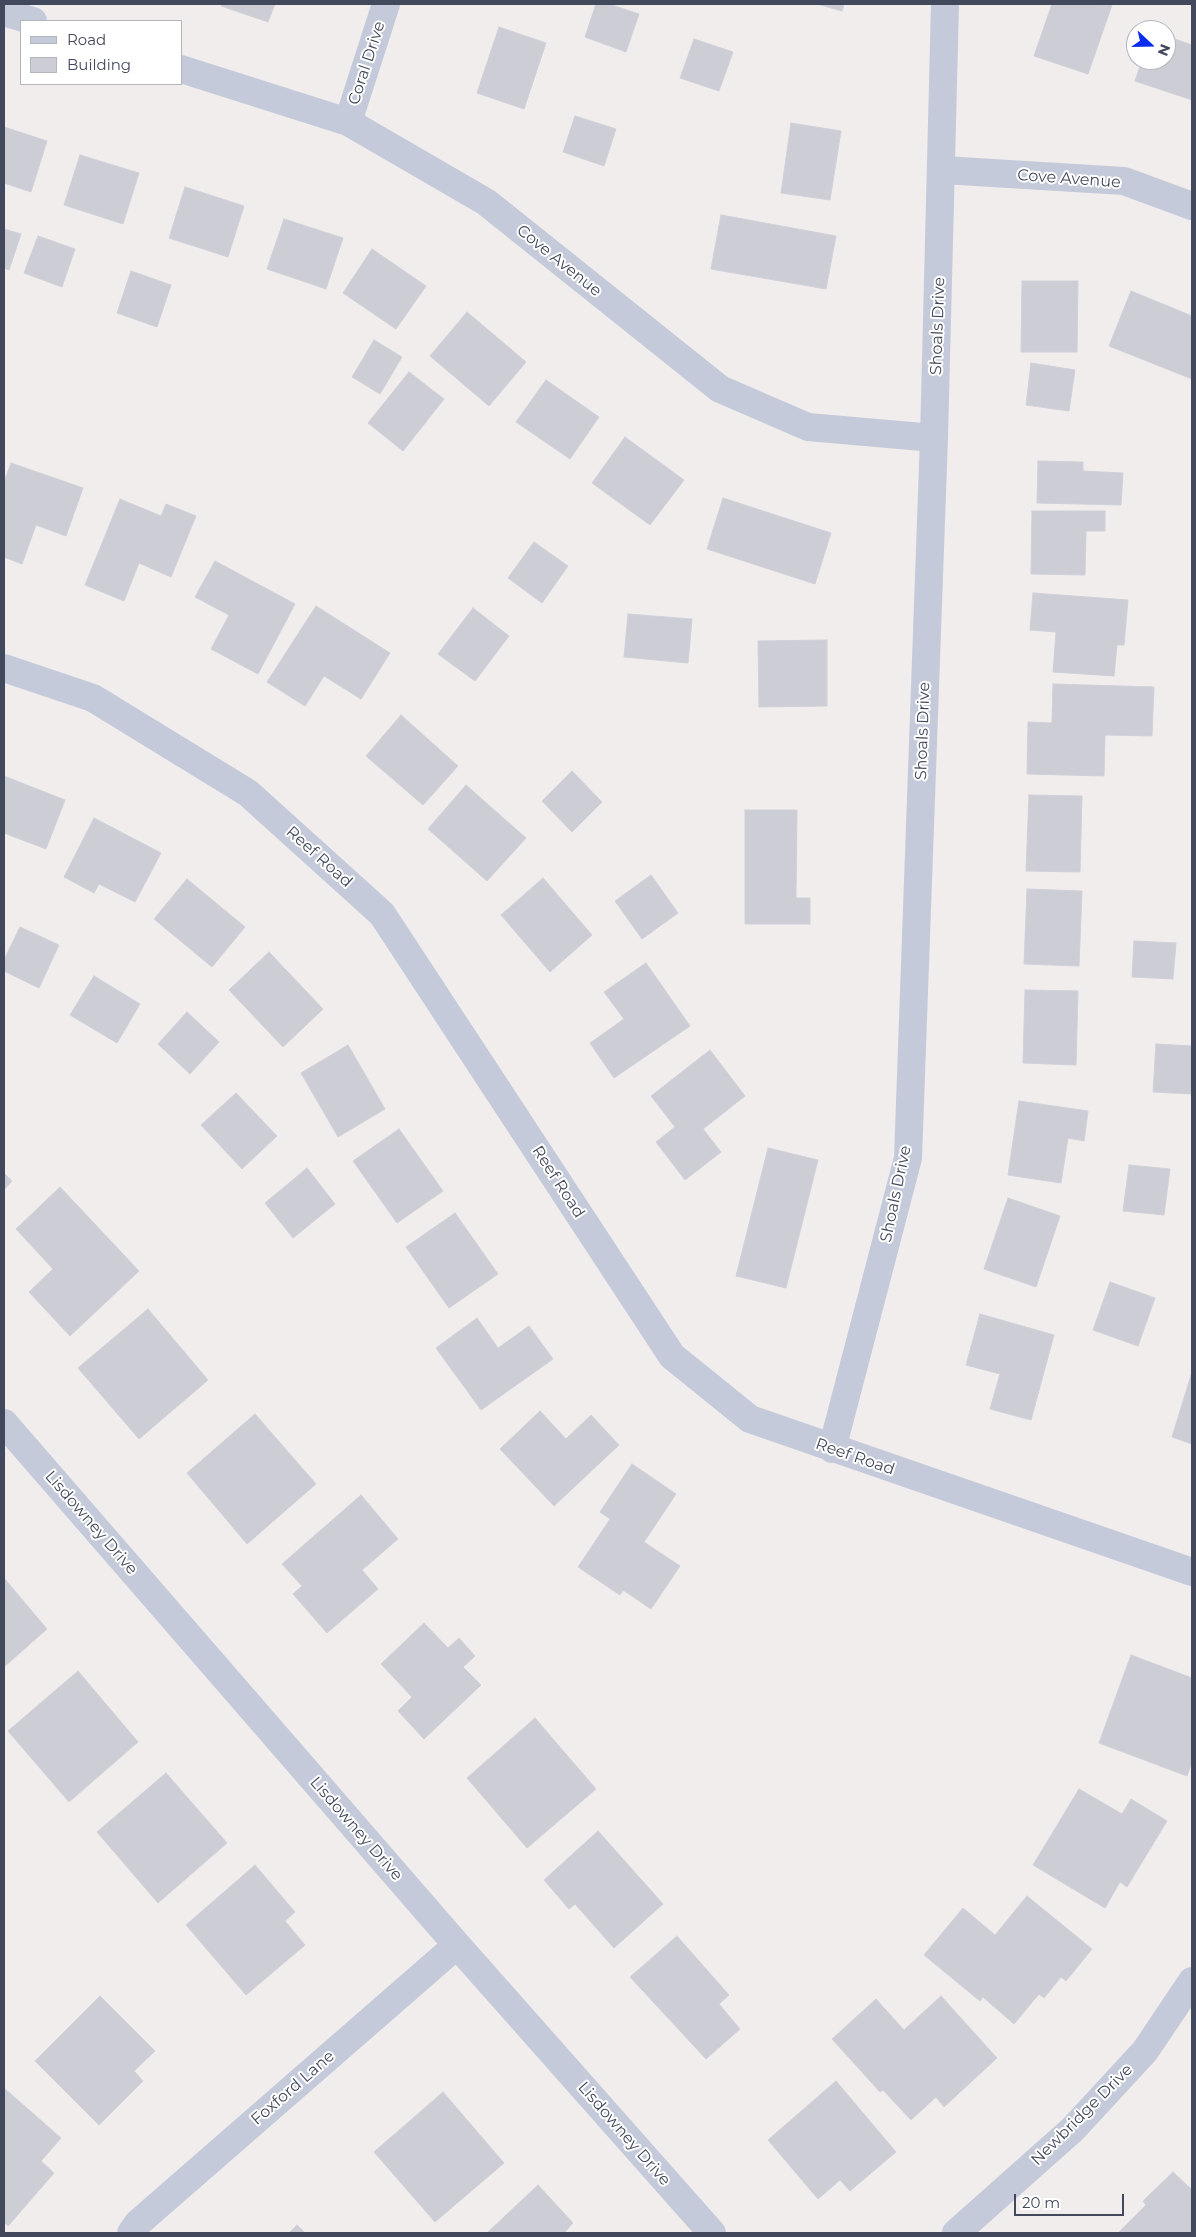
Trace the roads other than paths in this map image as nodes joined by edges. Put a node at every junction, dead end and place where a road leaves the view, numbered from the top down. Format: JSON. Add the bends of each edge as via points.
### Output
{"nodes":[{"id":1,"x":386,"y":4,"type":"edge"},
{"id":2,"x":945,"y":4,"type":"edge"},
{"id":3,"x":4,"y":12,"type":"edge"},
{"id":4,"x":29,"y":20,"type":"edge"},
{"id":5,"x":182,"y":69,"type":"edge"},
{"id":6,"x":348,"y":122,"type":"junction"},
{"id":7,"x":943,"y":170,"type":"junction"},
{"id":8,"x":1192,"y":206,"type":"edge"},
{"id":9,"x":934,"y":438,"type":"junction"},
{"id":10,"x":4,"y":668,"type":"edge"},
{"id":11,"x":4,"y":1423,"type":"edge"},
{"id":12,"x":832,"y":1449,"type":"junction"},
{"id":13,"x":1192,"y":1572,"type":"edge"},
{"id":14,"x":456,"y":1945,"type":"junction"},
{"id":15,"x":1192,"y":1981,"type":"edge"},
{"id":16,"x":131,"y":2233,"type":"edge"},
{"id":17,"x":712,"y":2233,"type":"edge"},
{"id":18,"x":956,"y":2233,"type":"edge"}],
"edges":[{"from":1,"to":6,"type":"street","name":"Coral Drive"},
{"from":2,"to":7,"type":"street","name":"Shoals Drive"},
{"from":3,"to":4,"type":"street"},
{"from":5,"to":6,"type":"street","name":"Cove Avenue"},
{"from":6,"to":9,"type":"street","name":"Cove Avenue","via":[[486,202],[720,389],[808,427]]},
{"from":7,"to":8,"type":"street","name":"Cove Avenue","via":[[1124,181]]},
{"from":7,"to":9,"type":"street","name":"Shoals Drive"},
{"from":9,"to":12,"type":"street","name":"Shoals Drive","via":[[908,1158]]},
{"from":10,"to":12,"type":"street","name":"Reef Road","via":[[93,698],[248,793],[382,914],[672,1356],[750,1419]]},
{"from":11,"to":14,"type":"street","name":"Lisdowney Drive"},
{"from":12,"to":13,"type":"street","name":"Reef Road"},
{"from":14,"to":16,"type":"street","name":"Foxford Lane","via":[[138,2223]]},
{"from":14,"to":17,"type":"street","name":"Lisdowney Drive"},
{"from":15,"to":18,"type":"street","name":"Newbridge Drive","via":[[1145,2051],[1073,2129]]}]}
